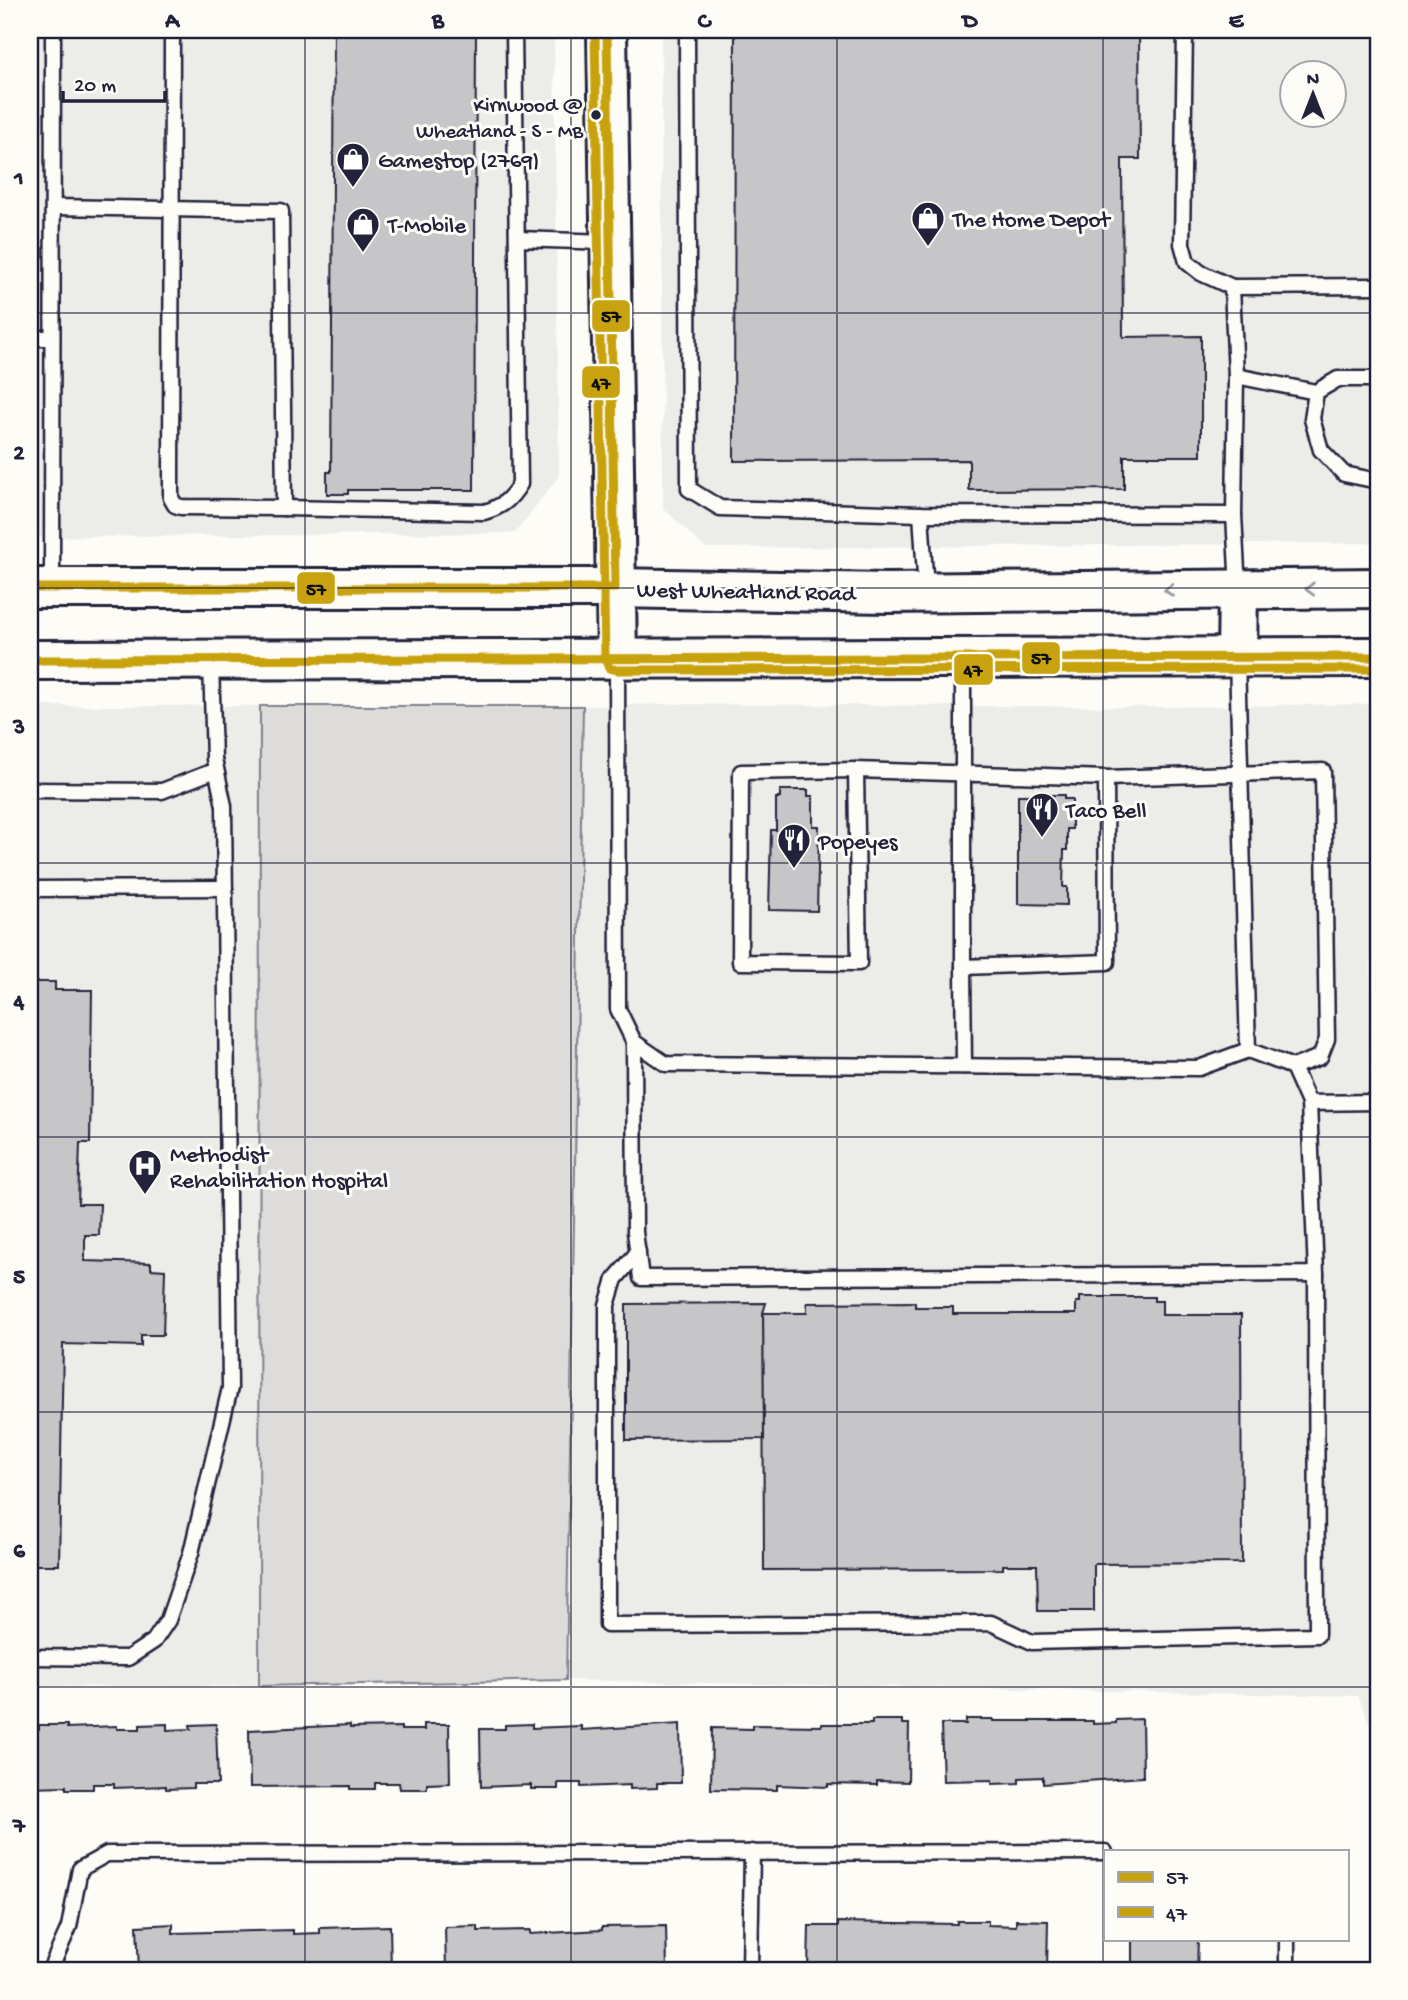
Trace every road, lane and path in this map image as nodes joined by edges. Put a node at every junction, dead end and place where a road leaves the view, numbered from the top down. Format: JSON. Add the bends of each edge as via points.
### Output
{"nodes":[{"id":1,"x":53,"y":30,"type":"edge"},
{"id":2,"x":172,"y":30,"type":"edge"},
{"id":3,"x":514,"y":30,"type":"edge"},
{"id":4,"x":607,"y":30,"type":"edge"},
{"id":5,"x":687,"y":30,"type":"edge"},
{"id":6,"x":1185,"y":30,"type":"edge"},
{"id":7,"x":54,"y":207,"type":"junction"},
{"id":8,"x":172,"y":210,"type":"junction"},
{"id":9,"x":517,"y":239,"type":"junction"},
{"id":10,"x":610,"y":242,"type":"junction"},
{"id":11,"x":1378,"y":286,"type":"edge"},
{"id":12,"x":1232,"y":287,"type":"junction"},
{"id":13,"x":30,"y":338,"type":"edge"},
{"id":14,"x":52,"y":338,"type":"junction"},
{"id":15,"x":1236,"y":376,"type":"junction"},
{"id":16,"x":1378,"y":379,"type":"edge"},
{"id":17,"x":1317,"y":392,"type":"junction"},
{"id":18,"x":1378,"y":481,"type":"edge"},
{"id":19,"x":284,"y":508,"type":"junction"},
{"id":20,"x":921,"y":514,"type":"junction"},
{"id":21,"x":1234,"y":515,"type":"junction"},
{"id":22,"x":41,"y":588,"type":"edge"},
{"id":23,"x":615,"y":588,"type":"junction"},
{"id":24,"x":1378,"y":588,"type":"edge"},
{"id":25,"x":1238,"y":589,"type":"junction"},
{"id":26,"x":926,"y":592,"type":"junction"},
{"id":27,"x":964,"y":657,"type":"junction"},
{"id":28,"x":1237,"y":657,"type":"junction"},
{"id":29,"x":1378,"y":657,"type":"edge"},
{"id":30,"x":617,"y":658,"type":"junction"},
{"id":31,"x":30,"y":660,"type":"edge"},
{"id":32,"x":211,"y":661,"type":"junction"},
{"id":33,"x":216,"y":769,"type":"junction"},
{"id":34,"x":856,"y":770,"type":"junction"},
{"id":35,"x":1240,"y":772,"type":"junction"},
{"id":36,"x":965,"y":775,"type":"junction"},
{"id":37,"x":1107,"y":778,"type":"junction"},
{"id":38,"x":30,"y":790,"type":"edge"},
{"id":39,"x":225,"y":888,"type":"junction"},
{"id":40,"x":30,"y":889,"type":"edge"},
{"id":41,"x":964,"y":967,"type":"junction"},
{"id":42,"x":634,"y":1042,"type":"junction"},
{"id":43,"x":1248,"y":1050,"type":"junction"},
{"id":44,"x":964,"y":1066,"type":"junction"},
{"id":45,"x":1293,"y":1067,"type":"junction"},
{"id":46,"x":1378,"y":1102,"type":"edge"},
{"id":47,"x":1309,"y":1103,"type":"junction"},
{"id":48,"x":638,"y":1252,"type":"junction"},
{"id":49,"x":1317,"y":1274,"type":"junction"},
{"id":50,"x":30,"y":1657,"type":"edge"},
{"id":51,"x":752,"y":1852,"type":"junction"},
{"id":52,"x":1104,"y":1852,"type":"edge"},
{"id":53,"x":1287,"y":1940,"type":"edge"},
{"id":54,"x":50,"y":1970,"type":"edge"},
{"id":55,"x":750,"y":1970,"type":"edge"},
{"id":56,"x":1287,"y":1970,"type":"edge"}],
"edges":[{"from":1,"to":7,"type":"lane"},
{"from":2,"to":8,"type":"lane"},
{"from":3,"to":9,"type":"lane"},
{"from":4,"to":10,"type":"main road"},
{"from":5,"to":20,"type":"lane","via":[[689,489],[720,508]]},
{"from":6,"to":12,"type":"lane","via":[[1182,244],[1187,262]]},
{"from":7,"to":8,"type":"lane"},
{"from":7,"to":14,"type":"lane"},
{"from":8,"to":19,"type":"lane","via":[[170,498],[181,507]]},
{"from":8,"to":19,"type":"lane","via":[[281,211]]},
{"from":9,"to":10,"type":"lane"},
{"from":9,"to":19,"type":"lane","via":[[520,484],[512,498],[484,512]]},
{"from":10,"to":23,"type":"main road"},
{"from":11,"to":12,"type":"lane"},
{"from":12,"to":15,"type":"lane"},
{"from":13,"to":14,"type":"lane"},
{"from":14,"to":22,"type":"lane"},
{"from":15,"to":17,"type":"lane"},
{"from":15,"to":21,"type":"lane"},
{"from":16,"to":17,"type":"lane","via":[[1338,379]]},
{"from":17,"to":18,"type":"lane","via":[[1312,419],[1321,450],[1343,474]]},
{"from":20,"to":21,"type":"lane"},
{"from":20,"to":26,"type":"lane"},
{"from":21,"to":25,"type":"lane"},
{"from":22,"to":23,"type":"main road","name":"West Wheatland Road"},
{"from":23,"to":26,"type":"main road","name":"West Wheatland Road"},
{"from":23,"to":30,"type":"main road"},
{"from":24,"to":25,"type":"main road","name":"West Wheatland Road","one_way":true},
{"from":25,"to":26,"type":"main road","name":"West Wheatland Road","one_way":true},
{"from":25,"to":28,"type":"main road"},
{"from":27,"to":28,"type":"main road"},
{"from":27,"to":30,"type":"main road"},
{"from":27,"to":36,"type":"lane"},
{"from":28,"to":29,"type":"main road"},
{"from":28,"to":35,"type":"lane"},
{"from":30,"to":32,"type":"main road"},
{"from":30,"to":42,"type":"lane","via":[[618,1009]]},
{"from":31,"to":32,"type":"main road"},
{"from":32,"to":33,"type":"lane"},
{"from":33,"to":38,"type":"lane","via":[[162,792]]},
{"from":33,"to":39,"type":"lane","via":[[224,806]]},
{"from":34,"to":34,"type":"lane","via":[[859,963],[740,962],[741,772]]},
{"from":34,"to":36,"type":"lane"},
{"from":35,"to":37,"type":"lane"},
{"from":35,"to":43,"type":"lane"},
{"from":35,"to":45,"type":"lane","via":[[1323,771],[1327,1038],[1320,1057]]},
{"from":36,"to":37,"type":"lane"},
{"from":36,"to":41,"type":"lane"},
{"from":37,"to":41,"type":"lane","via":[[1107,962]]},
{"from":39,"to":40,"type":"lane"},
{"from":39,"to":50,"type":"lane","via":[[230,1388],[191,1553],[168,1620],[154,1641],[128,1658]]},
{"from":41,"to":44,"type":"lane"},
{"from":42,"to":44,"type":"lane","via":[[666,1064]]},
{"from":42,"to":48,"type":"lane"},
{"from":43,"to":44,"type":"lane","via":[[1199,1068]]},
{"from":43,"to":45,"type":"lane"},
{"from":45,"to":47,"type":"lane"},
{"from":46,"to":47,"type":"lane"},
{"from":47,"to":49,"type":"lane"},
{"from":48,"to":49,"type":"lane","via":[[641,1278]]},
{"from":48,"to":49,"type":"lane","via":[[615,1279],[607,1305],[607,1625],[991,1623],[1032,1642],[1317,1635]]},
{"from":51,"to":52,"type":"lane"},
{"from":51,"to":54,"type":"lane","via":[[107,1854],[80,1869],[69,1927]]},
{"from":51,"to":55,"type":"lane"},
{"from":53,"to":56,"type":"lane"}]}
